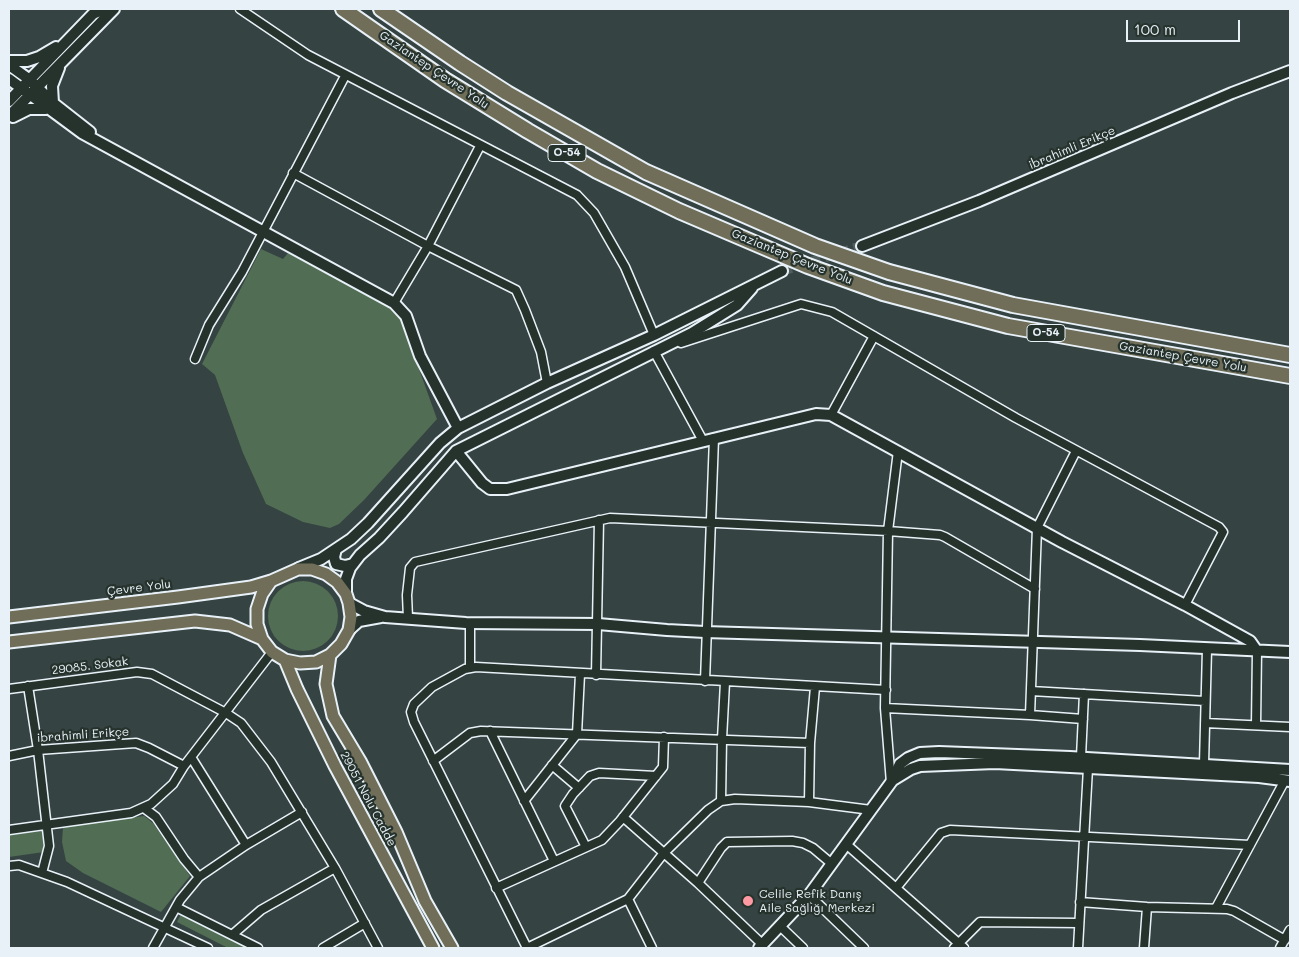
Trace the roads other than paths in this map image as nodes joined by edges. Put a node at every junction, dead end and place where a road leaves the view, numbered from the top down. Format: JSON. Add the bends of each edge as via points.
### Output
{"nodes":[{"id":1,"x":104,"y":9,"type":"edge"},
{"id":2,"x":114,"y":9,"type":"edge"},
{"id":3,"x":240,"y":9,"type":"edge"},
{"id":4,"x":343,"y":9,"type":"edge"},
{"id":5,"x":381,"y":9,"type":"edge"},
{"id":6,"x":73,"y":34,"type":"junction"},
{"id":7,"x":9,"y":61,"type":"edge"},
{"id":8,"x":63,"y":62,"type":"junction"},
{"id":9,"x":9,"y":65,"type":"edge"},
{"id":10,"x":1290,"y":71,"type":"edge"},
{"id":11,"x":345,"y":76,"type":"junction"},
{"id":12,"x":9,"y":79,"type":"edge"},
{"id":13,"x":33,"y":84,"type":"junction"},
{"id":14,"x":25,"y":92,"type":"junction"},
{"id":15,"x":9,"y":101,"type":"edge"},
{"id":16,"x":51,"y":106,"type":"junction"},
{"id":17,"x":9,"y":116,"type":"edge"},
{"id":18,"x":9,"y":121,"type":"edge"},
{"id":19,"x":480,"y":146,"type":"junction"},
{"id":20,"x":293,"y":173,"type":"junction"},
{"id":21,"x":263,"y":230,"type":"junction"},
{"id":22,"x":428,"y":246,"type":"junction"},
{"id":23,"x":862,"y":246,"type":"tunnel mouth"},
{"id":24,"x":782,"y":271,"type":"tunnel mouth"},
{"id":25,"x":753,"y":286,"type":"junction"},
{"id":26,"x":394,"y":303,"type":"junction"},
{"id":27,"x":654,"y":335,"type":"junction"},
{"id":28,"x":874,"y":336,"type":"junction"},
{"id":29,"x":654,"y":351,"type":"junction"},
{"id":30,"x":1290,"y":355,"type":"edge"},
{"id":31,"x":195,"y":360,"type":"dead end"},
{"id":32,"x":1290,"y":376,"type":"edge"},
{"id":33,"x":547,"y":383,"type":"junction"},
{"id":34,"x":831,"y":415,"type":"junction"},
{"id":35,"x":458,"y":428,"type":"junction"},
{"id":36,"x":714,"y":438,"type":"junction"},
{"id":37,"x":703,"y":441,"type":"junction"},
{"id":38,"x":898,"y":451,"type":"junction"},
{"id":39,"x":1076,"y":451,"type":"junction"},
{"id":40,"x":456,"y":452,"type":"junction"},
{"id":41,"x":600,"y":520,"type":"junction"},
{"id":42,"x":710,"y":524,"type":"junction"},
{"id":43,"x":1038,"y":528,"type":"junction"},
{"id":44,"x":888,"y":530,"type":"junction"},
{"id":45,"x":336,"y":549,"type":"junction"},
{"id":46,"x":353,"y":564,"type":"junction"},
{"id":47,"x":298,"y":569,"type":"junction"},
{"id":48,"x":271,"y":581,"type":"junction"},
{"id":49,"x":1035,"y":589,"type":"junction"},
{"id":50,"x":347,"y":598,"type":"junction"},
{"id":51,"x":130,"y":602,"type":"junction"},
{"id":52,"x":1185,"y":605,"type":"junction"},
{"id":53,"x":9,"y":616,"type":"edge"},
{"id":54,"x":385,"y":616,"type":"junction"},
{"id":55,"x":408,"y":618,"type":"junction"},
{"id":56,"x":9,"y":623,"type":"edge"},
{"id":57,"x":470,"y":623,"type":"junction"},
{"id":58,"x":598,"y":624,"type":"junction"},
{"id":59,"x":349,"y":630,"type":"junction"},
{"id":60,"x":705,"y":632,"type":"junction"},
{"id":61,"x":86,"y":633,"type":"junction"},
{"id":62,"x":9,"y":636,"type":"edge"},
{"id":63,"x":887,"y":638,"type":"junction"},
{"id":64,"x":262,"y":639,"type":"junction"},
{"id":65,"x":9,"y":642,"type":"edge"},
{"id":66,"x":1032,"y":643,"type":"junction"},
{"id":67,"x":1207,"y":649,"type":"junction"},
{"id":68,"x":1257,"y":650,"type":"junction"},
{"id":69,"x":272,"y":652,"type":"junction"},
{"id":70,"x":1290,"y":652,"type":"edge"},
{"id":71,"x":330,"y":655,"type":"junction"},
{"id":72,"x":285,"y":660,"type":"junction"},
{"id":73,"x":470,"y":668,"type":"junction"},
{"id":74,"x":580,"y":674,"type":"junction"},
{"id":75,"x":596,"y":675,"type":"junction"},
{"id":76,"x":705,"y":681,"type":"junction"},
{"id":77,"x":725,"y":682,"type":"junction"},
{"id":78,"x":28,"y":686,"type":"junction"},
{"id":79,"x":815,"y":687,"type":"junction"},
{"id":80,"x":9,"y":689,"type":"edge"},
{"id":81,"x":886,"y":690,"type":"junction"},
{"id":82,"x":1031,"y":691,"type":"junction"},
{"id":83,"x":1084,"y":694,"type":"junction"},
{"id":84,"x":1206,"y":701,"type":"junction"},
{"id":85,"x":885,"y":708,"type":"junction"},
{"id":86,"x":226,"y":713,"type":"junction"},
{"id":87,"x":1030,"y":715,"type":"junction"},
{"id":88,"x":1082,"y":719,"type":"junction"},
{"id":89,"x":1205,"y":722,"type":"junction"},
{"id":90,"x":1256,"y":725,"type":"junction"},
{"id":91,"x":1290,"y":727,"type":"edge"},
{"id":92,"x":490,"y":731,"type":"junction"},
{"id":93,"x":577,"y":734,"type":"junction"},
{"id":94,"x":664,"y":737,"type":"junction"},
{"id":95,"x":722,"y":739,"type":"junction"},
{"id":96,"x":810,"y":743,"type":"junction"},
{"id":97,"x":38,"y":750,"type":"junction"},
{"id":98,"x":9,"y":756,"type":"edge"},
{"id":99,"x":191,"y":757,"type":"junction"},
{"id":100,"x":1081,"y":757,"type":"junction"},
{"id":101,"x":433,"y":761,"type":"junction"},
{"id":102,"x":1204,"y":764,"type":"junction"},
{"id":103,"x":184,"y":766,"type":"junction"},
{"id":104,"x":552,"y":766,"type":"junction"},
{"id":105,"x":1088,"y":768,"type":"junction"},
{"id":106,"x":1290,"y":770,"type":"edge"},
{"id":107,"x":656,"y":776,"type":"junction"},
{"id":108,"x":1288,"y":780,"type":"edge"},
{"id":109,"x":892,"y":782,"type":"junction"},
{"id":110,"x":579,"y":788,"type":"junction"},
{"id":111,"x":524,"y":801,"type":"junction"},
{"id":112,"x":721,"y":801,"type":"junction"},
{"id":113,"x":809,"y":802,"type":"junction"},
{"id":114,"x":144,"y":808,"type":"junction"},
{"id":115,"x":871,"y":810,"type":"junction"},
{"id":116,"x":302,"y":812,"type":"junction"},
{"id":117,"x":623,"y":817,"type":"junction"},
{"id":118,"x":46,"y":825,"type":"junction"},
{"id":119,"x":9,"y":830,"type":"edge"},
{"id":120,"x":1083,"y":837,"type":"junction"},
{"id":121,"x":846,"y":844,"type":"junction"},
{"id":122,"x":246,"y":845,"type":"junction"},
{"id":123,"x":1250,"y":845,"type":"junction"},
{"id":124,"x":586,"y":847,"type":"junction"},
{"id":125,"x":663,"y":854,"type":"junction"},
{"id":126,"x":554,"y":861,"type":"junction"},
{"id":127,"x":832,"y":864,"type":"junction"},
{"id":128,"x":9,"y":866,"type":"edge"},
{"id":129,"x":335,"y":868,"type":"junction"},
{"id":130,"x":42,"y":873,"type":"junction"},
{"id":131,"x":200,"y":877,"type":"junction"},
{"id":132,"x":698,"y":884,"type":"junction"},
{"id":133,"x":496,"y":888,"type":"junction"},
{"id":134,"x":896,"y":888,"type":"junction"},
{"id":135,"x":809,"y":895,"type":"junction"},
{"id":136,"x":628,"y":899,"type":"junction"},
{"id":137,"x":1080,"y":902,"type":"junction"},
{"id":138,"x":176,"y":907,"type":"junction"},
{"id":139,"x":1147,"y":907,"type":"junction"},
{"id":140,"x":1216,"y":908,"type":"junction"},
{"id":141,"x":365,"y":923,"type":"junction"},
{"id":142,"x":1079,"y":923,"type":"junction"},
{"id":143,"x":780,"y":926,"type":"junction"},
{"id":144,"x":164,"y":927,"type":"junction"},
{"id":145,"x":1290,"y":930,"type":"edge"},
{"id":146,"x":232,"y":935,"type":"junction"},
{"id":147,"x":1285,"y":940,"type":"junction"},
{"id":148,"x":761,"y":946,"type":"edge"},
{"id":149,"x":959,"y":946,"type":"edge"},
{"id":150,"x":153,"y":948,"type":"edge"},
{"id":151,"x":208,"y":948,"type":"edge"},
{"id":152,"x":258,"y":948,"type":"edge"},
{"id":153,"x":323,"y":948,"type":"edge"},
{"id":154,"x":378,"y":948,"type":"edge"},
{"id":155,"x":433,"y":948,"type":"edge"},
{"id":156,"x":452,"y":948,"type":"edge"},
{"id":157,"x":527,"y":948,"type":"edge"},
{"id":158,"x":652,"y":948,"type":"edge"},
{"id":159,"x":803,"y":948,"type":"edge"},
{"id":160,"x":864,"y":948,"type":"edge"},
{"id":161,"x":1078,"y":948,"type":"edge"},
{"id":162,"x":1144,"y":948,"type":"edge"},
{"id":163,"x":1280,"y":948,"type":"edge"}],
"edges":[{"from":1,"to":6,"type":"street"},
{"from":2,"to":8,"type":"street"},
{"from":3,"to":11,"type":"street"},
{"from":4,"to":32,"type":"highway","name":"Gaziantep Çevre Yolu","number":"O-54","via":[[445,80],[597,171],[808,266],[883,293],[1008,326]]},
{"from":5,"to":30,"type":"highway","name":"Gaziantep Çevre Yolu","number":"O-54","via":[[507,93],[646,172],[815,246],[889,272],[1013,305]]},
{"from":6,"to":7,"type":"street","via":[[39,57]]},
{"from":6,"to":13,"type":"street"},
{"from":8,"to":13,"type":"street"},
{"from":8,"to":16,"type":"street","via":[[52,86]]},
{"from":9,"to":13,"type":"street"},
{"from":10,"to":23,"type":"street","name":"ibrahimli Erikçe","via":[[979,201]]},
{"from":11,"to":19,"type":"street"},
{"from":11,"to":20,"type":"street"},
{"from":12,"to":14,"type":"street"},
{"from":13,"to":14,"type":"street"},
{"from":13,"to":16,"type":"street"},
{"from":14,"to":15,"type":"street"},
{"from":14,"to":16,"type":"street"},
{"from":14,"to":17,"type":"street"},
{"from":16,"to":18,"type":"street","via":[[28,109]]},
{"from":16,"to":21,"type":"street","via":[[104,144]]},
{"from":19,"to":22,"type":"street"},
{"from":19,"to":27,"type":"street","via":[[577,196],[594,213],[624,267]]},
{"from":20,"to":21,"type":"street"},
{"from":20,"to":22,"type":"street"},
{"from":21,"to":26,"type":"street"},
{"from":21,"to":31,"type":"street","via":[[209,325]]},
{"from":22,"to":26,"type":"street"},
{"from":22,"to":33,"type":"street","via":[[516,290],[541,352]]},
{"from":24,"to":25,"type":"street"},
{"from":25,"to":27,"type":"street"},
{"from":25,"to":29,"type":"street","via":[[737,305],[692,334]]},
{"from":26,"to":35,"type":"street","via":[[406,316],[420,356]]},
{"from":27,"to":33,"type":"street"},
{"from":28,"to":29,"type":"street","via":[[832,312],[801,304]]},
{"from":28,"to":34,"type":"street"},
{"from":28,"to":39,"type":"street"},
{"from":29,"to":37,"type":"street"},
{"from":29,"to":40,"type":"street"},
{"from":33,"to":35,"type":"street"},
{"from":34,"to":36,"type":"street","via":[[816,414]]},
{"from":34,"to":38,"type":"street"},
{"from":35,"to":45,"type":"street","via":[[440,443],[368,523]]},
{"from":36,"to":37,"type":"street"},
{"from":36,"to":42,"type":"street"},
{"from":37,"to":40,"type":"street","via":[[507,490],[490,488],[482,483]]},
{"from":38,"to":43,"type":"street"},
{"from":38,"to":44,"type":"street"},
{"from":39,"to":43,"type":"street"},
{"from":39,"to":52,"type":"street","via":[[1223,532]]},
{"from":40,"to":46,"type":"street"},
{"from":41,"to":42,"type":"street"},
{"from":41,"to":55,"type":"street","via":[[414,562],[410,568]]},
{"from":41,"to":58,"type":"street"},
{"from":42,"to":44,"type":"street"},
{"from":42,"to":60,"type":"street"},
{"from":43,"to":49,"type":"street"},
{"from":43,"to":52,"type":"street"},
{"from":44,"to":49,"type":"street","via":[[945,537]]},
{"from":44,"to":63,"type":"street"},
{"from":45,"to":46,"type":"street","via":[[336,564]]},
{"from":45,"to":47,"type":"street"},
{"from":46,"to":50,"type":"street","via":[[346,579]]},
{"from":47,"to":48,"type":"main road"},
{"from":47,"to":50,"type":"main road","via":[[326,574],[337,582]]},
{"from":48,"to":51,"type":"main road","name":"Çevre Yolu","via":[[252,587]]},
{"from":48,"to":64,"type":"main road","via":[[257,608],[257,624]]},
{"from":49,"to":66,"type":"street"},
{"from":50,"to":54,"type":"street","via":[[364,611]]},
{"from":50,"to":59,"type":"main road","via":[[351,617]]},
{"from":51,"to":53,"type":"main road","name":"Çevre Yolu"},
{"from":51,"to":56,"type":"main road"},
{"from":52,"to":68,"type":"street","via":[[1250,641]]},
{"from":54,"to":55,"type":"street"},
{"from":54,"to":59,"type":"street","via":[[359,621]]},
{"from":55,"to":57,"type":"street"},
{"from":57,"to":58,"type":"street"},
{"from":57,"to":73,"type":"street"},
{"from":58,"to":60,"type":"street"},
{"from":58,"to":75,"type":"street"},
{"from":59,"to":71,"type":"main road"},
{"from":60,"to":63,"type":"street"},
{"from":60,"to":76,"type":"street"},
{"from":61,"to":62,"type":"main road","via":[[50,630]]},
{"from":61,"to":64,"type":"main road","via":[[195,620],[230,626]]},
{"from":61,"to":65,"type":"main road"},
{"from":63,"to":66,"type":"street"},
{"from":63,"to":81,"type":"street"},
{"from":64,"to":69,"type":"main road"},
{"from":66,"to":67,"type":"street"},
{"from":66,"to":82,"type":"street"},
{"from":67,"to":68,"type":"street"},
{"from":67,"to":84,"type":"street"},
{"from":68,"to":70,"type":"street"},
{"from":68,"to":90,"type":"street"},
{"from":69,"to":72,"type":"main road"},
{"from":69,"to":86,"type":"street"},
{"from":71,"to":72,"type":"main road","via":[[316,662]]},
{"from":71,"to":156,"type":"main road","name":"29051 Nolu Cadde","via":[[326,684],[334,716],[360,761],[396,832],[425,900]]},
{"from":72,"to":155,"type":"main road","name":"29051 Nolu Cadde","via":[[335,766]]},
{"from":73,"to":74,"type":"street"},
{"from":73,"to":101,"type":"street","via":[[432,687],[414,704],[411,712],[414,722]]},
{"from":74,"to":75,"type":"street"},
{"from":74,"to":93,"type":"street"},
{"from":75,"to":76,"type":"street"},
{"from":76,"to":77,"type":"street"},
{"from":77,"to":79,"type":"street"},
{"from":77,"to":95,"type":"street"},
{"from":78,"to":80,"type":"street","name":"29085. Sokak"},
{"from":78,"to":86,"type":"street","name":"29085. Sokak","via":[[137,672],[152,674]]},
{"from":78,"to":97,"type":"street"},
{"from":79,"to":81,"type":"street"},
{"from":79,"to":96,"type":"street"},
{"from":81,"to":85,"type":"street"},
{"from":82,"to":83,"type":"street"},
{"from":82,"to":87,"type":"street"},
{"from":83,"to":84,"type":"street"},
{"from":83,"to":88,"type":"street"},
{"from":84,"to":89,"type":"street"},
{"from":85,"to":87,"type":"street"},
{"from":85,"to":109,"type":"street"},
{"from":86,"to":99,"type":"street"},
{"from":86,"to":116,"type":"street","name":"29085. Sokak","via":[[241,724],[272,762]]},
{"from":87,"to":88,"type":"street"},
{"from":88,"to":100,"type":"street"},
{"from":89,"to":90,"type":"street"},
{"from":89,"to":102,"type":"street"},
{"from":90,"to":91,"type":"street"},
{"from":92,"to":93,"type":"street"},
{"from":92,"to":101,"type":"street","via":[[470,733]]},
{"from":92,"to":111,"type":"street"},
{"from":93,"to":94,"type":"street"},
{"from":93,"to":104,"type":"street"},
{"from":94,"to":95,"type":"street"},
{"from":94,"to":107,"type":"street","via":[[663,767]]},
{"from":95,"to":96,"type":"street"},
{"from":95,"to":112,"type":"street"},
{"from":96,"to":113,"type":"street"},
{"from":97,"to":98,"type":"street","name":"ibrahimli Erikçe"},
{"from":97,"to":103,"type":"street","name":"ibrahimli Erikçe","via":[[136,743]]},
{"from":97,"to":118,"type":"street"},
{"from":99,"to":103,"type":"street"},
{"from":99,"to":122,"type":"street"},
{"from":100,"to":102,"type":"street"},
{"from":100,"to":109,"type":"street","via":[[920,753],[900,764]]},
{"from":101,"to":133,"type":"street"},
{"from":102,"to":106,"type":"street"},
{"from":103,"to":114,"type":"street","via":[[162,795]]},
{"from":104,"to":110,"type":"street"},
{"from":104,"to":111,"type":"street"},
{"from":105,"to":108,"type":"street"},
{"from":105,"to":109,"type":"street","via":[[996,763],[928,765],[911,769]]},
{"from":105,"to":120,"type":"street"},
{"from":107,"to":110,"type":"street","via":[[599,773],[590,776]]},
{"from":107,"to":117,"type":"street"},
{"from":108,"to":123,"type":"street"},
{"from":109,"to":115,"type":"street"},
{"from":110,"to":124,"type":"street","via":[[565,806]]},
{"from":111,"to":126,"type":"street"},
{"from":112,"to":113,"type":"street"},
{"from":112,"to":125,"type":"street"},
{"from":113,"to":115,"type":"street"},
{"from":114,"to":118,"type":"street","via":[[131,813]]},
{"from":114,"to":131,"type":"street","via":[[156,817]]},
{"from":115,"to":121,"type":"street"},
{"from":116,"to":122,"type":"street"},
{"from":116,"to":129,"type":"street","name":"29085. Sokak"},
{"from":117,"to":124,"type":"street","via":[[602,840]]},
{"from":117,"to":125,"type":"street"},
{"from":118,"to":119,"type":"street"},
{"from":118,"to":130,"type":"street","via":[[49,846]]},
{"from":120,"to":123,"type":"street"},
{"from":120,"to":134,"type":"street","via":[[950,830],[941,833]]},
{"from":120,"to":137,"type":"street"},
{"from":121,"to":127,"type":"street"},
{"from":121,"to":134,"type":"street"},
{"from":122,"to":131,"type":"street"},
{"from":123,"to":140,"type":"street"},
{"from":124,"to":126,"type":"street"},
{"from":125,"to":132,"type":"street"},
{"from":125,"to":136,"type":"street"},
{"from":126,"to":133,"type":"street"},
{"from":127,"to":132,"type":"street","via":[[803,843],[727,842]]},
{"from":127,"to":135,"type":"street"},
{"from":128,"to":130,"type":"street","via":[[19,865]]},
{"from":129,"to":141,"type":"street","name":"29085. Sokak"},
{"from":129,"to":146,"type":"street","via":[[261,910]]},
{"from":130,"to":144,"type":"street"},
{"from":131,"to":138,"type":"street"},
{"from":132,"to":148,"type":"street"},
{"from":133,"to":157,"type":"street"},
{"from":134,"to":149,"type":"street"},
{"from":135,"to":143,"type":"street"},
{"from":135,"to":160,"type":"street"},
{"from":136,"to":157,"type":"street"},
{"from":136,"to":158,"type":"street"},
{"from":137,"to":139,"type":"street"},
{"from":137,"to":142,"type":"street"},
{"from":138,"to":144,"type":"street"},
{"from":138,"to":146,"type":"street"},
{"from":139,"to":140,"type":"street"},
{"from":139,"to":162,"type":"street"},
{"from":140,"to":147,"type":"street","via":[[1234,911]]},
{"from":141,"to":153,"type":"street"},
{"from":141,"to":154,"type":"street","name":"29085. Sokak"},
{"from":142,"to":149,"type":"street","via":[[980,922]]},
{"from":142,"to":161,"type":"street"},
{"from":143,"to":148,"type":"street"},
{"from":143,"to":159,"type":"street"},
{"from":144,"to":150,"type":"street"},
{"from":144,"to":151,"type":"street"},
{"from":145,"to":147,"type":"street"},
{"from":146,"to":152,"type":"street"},
{"from":147,"to":163,"type":"street"}]}
